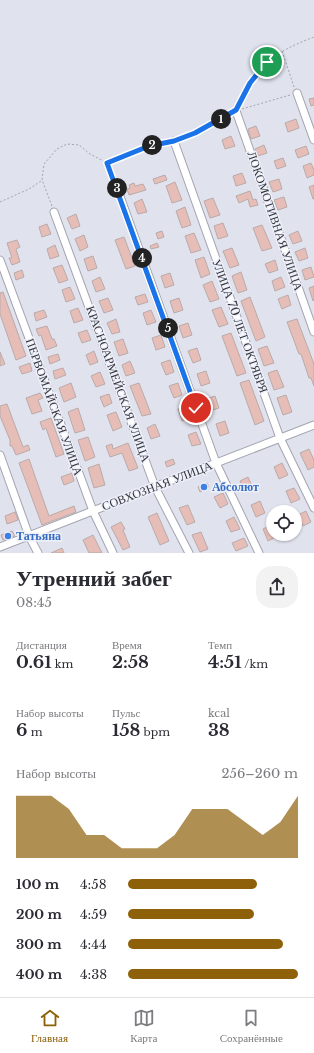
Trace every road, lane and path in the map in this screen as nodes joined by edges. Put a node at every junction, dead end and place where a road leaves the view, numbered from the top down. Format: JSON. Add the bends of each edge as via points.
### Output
{"nodes":[{"id":1,"x":314,"y":37,"type":"edge"},
{"id":2,"x":282,"y":51,"type":"junction"},
{"id":3,"x":297,"y":93,"type":"junction"},
{"id":4,"x":236,"y":110,"type":"junction"},
{"id":5,"x":314,"y":140,"type":"edge"},
{"id":6,"x":174,"y":141,"type":"junction"},
{"id":7,"x":107,"y":163,"type":"junction"},
{"id":8,"x":42,"y":180,"type":"junction"},
{"id":9,"x":117,"y":188,"type":"joint"},
{"id":10,"x":0,"y":202,"type":"edge"},
{"id":11,"x":54,"y":212,"type":"joint"},
{"id":12,"x":0,"y":260,"type":"edge"},
{"id":13,"x":314,"y":332,"type":"edge"},
{"id":14,"x":314,"y":425,"type":"edge"},
{"id":15,"x":280,"y":438,"type":"junction"},
{"id":16,"x":0,"y":455,"type":"edge"},
{"id":17,"x":216,"y":463,"type":"junction"},
{"id":18,"x":155,"y":487,"type":"junction"},
{"id":19,"x":314,"y":508,"type":"edge"},
{"id":20,"x":93,"y":511,"type":"junction"},
{"id":21,"x":29,"y":536,"type":"junction"},
{"id":22,"x":0,"y":547,"type":"edge"},
{"id":23,"x":38,"y":553,"type":"edge"},
{"id":24,"x":113,"y":553,"type":"edge"},
{"id":25,"x":189,"y":553,"type":"edge"},
{"id":26,"x":259,"y":553,"type":"edge"}],
"edges":[{"from":1,"to":2,"type":"path"},
{"from":2,"to":3,"type":"path"},
{"from":2,"to":4,"type":"path","via":[[267,62],[250,83]]},
{"from":3,"to":4,"type":"path"},
{"from":3,"to":5,"type":"street"},
{"from":4,"to":6,"type":"path","via":[[195,133]]},
{"from":4,"to":13,"type":"street","name":"ЛОКОМОТИВНАЯ УЛИЦА"},
{"from":6,"to":7,"type":"path","via":[[149,146]]},
{"from":6,"to":15,"type":"street","name":"УЛИЦА 70 ЛЕТ ОКТЯБРЯ"},
{"from":7,"to":8,"type":"path","via":[[79,145],[67,144],[57,149],[44,164]]},
{"from":7,"to":9,"type":"path"},
{"from":8,"to":10,"type":"path"},
{"from":8,"to":11,"type":"path"},
{"from":9,"to":17,"type":"street"},
{"from":11,"to":18,"type":"street","name":"КРАСНОАРМЕЙСКАЯ УЛИЦА"},
{"from":12,"to":20,"type":"street","name":"ПЕРВОМАЙСКАЯ УЛИЦА"},
{"from":14,"to":15,"type":"street","name":"СОВХОЗНАЯ УЛИЦА"},
{"from":15,"to":17,"type":"street","name":"СОВХОЗНАЯ УЛИЦА"},
{"from":15,"to":19,"type":"street","name":"УЛИЦА 70 ЛЕТ ОКТЯБРЯ"},
{"from":16,"to":21,"type":"street"},
{"from":17,"to":18,"type":"street","name":"СОВХОЗНАЯ УЛИЦА"},
{"from":17,"to":26,"type":"street"},
{"from":18,"to":20,"type":"street","name":"СОВХОЗНАЯ УЛИЦА"},
{"from":18,"to":25,"type":"street","name":"КРАСНОАРМЕЙСКАЯ УЛИЦА"},
{"from":20,"to":21,"type":"street","name":"СОВХОЗНАЯ УЛИЦА"},
{"from":20,"to":24,"type":"street","name":"ПЕРВОМАЙСКАЯ УЛИЦА"},
{"from":21,"to":22,"type":"street","name":"СОВХОЗНАЯ УЛИЦА"},
{"from":21,"to":23,"type":"street"}]}
